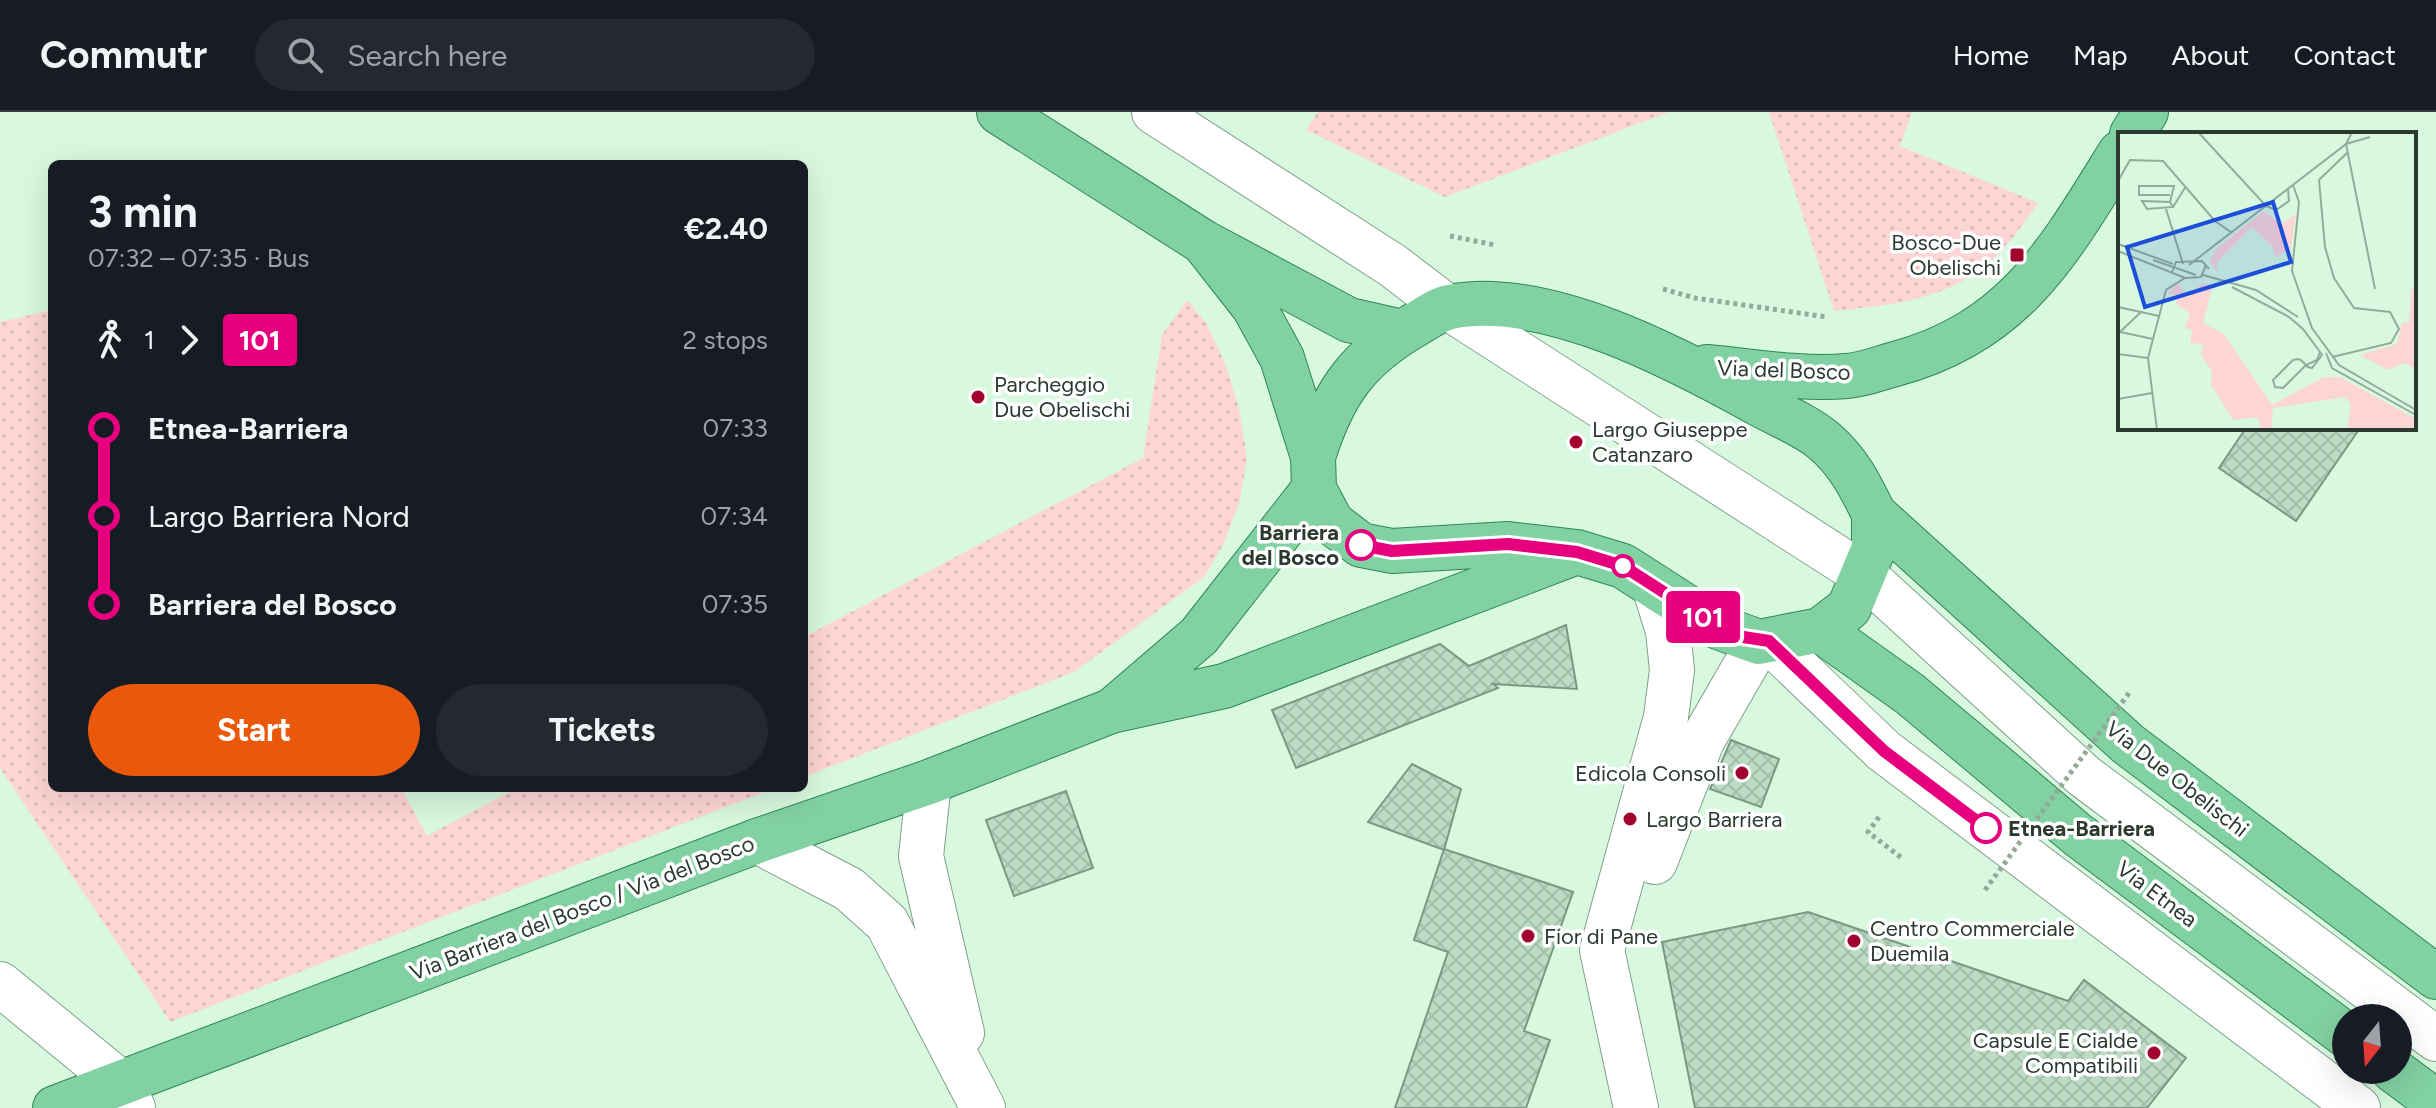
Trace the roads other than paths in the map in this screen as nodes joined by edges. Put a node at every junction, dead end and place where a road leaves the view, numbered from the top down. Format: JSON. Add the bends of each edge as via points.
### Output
{"nodes":[{"id":1,"x":999,"y":112,"type":"edge"},
{"id":2,"x":1154,"y":112,"type":"edge"},
{"id":3,"x":2146,"y":112,"type":"edge"},
{"id":4,"x":2133,"y":132,"type":"edge"},
{"id":5,"x":2118,"y":156,"type":"edge"},
{"id":6,"x":1203,"y":242,"type":"junction"},
{"id":7,"x":1447,"y":307,"type":"junction"},
{"id":8,"x":1402,"y":332,"type":"junction"},
{"id":9,"x":1688,"y":365,"type":"junction"},
{"id":10,"x":1313,"y":473,"type":"junction"},
{"id":11,"x":1874,"y":514,"type":"junction"},
{"id":12,"x":1577,"y":552,"type":"junction"},
{"id":13,"x":1864,"y":575,"type":"junction"},
{"id":14,"x":1654,"y":586,"type":"junction"},
{"id":15,"x":1820,"y":630,"type":"junction"},
{"id":16,"x":1764,"y":642,"type":"junction"},
{"id":17,"x":1111,"y":711,"type":"junction"},
{"id":18,"x":929,"y":782,"type":"junction"},
{"id":19,"x":757,"y":841,"type":"junction"},
{"id":20,"x":2436,"y":977,"type":"edge"},
{"id":21,"x":0,"y":984,"type":"edge"},
{"id":22,"x":2332,"y":1025,"type":"edge"},
{"id":23,"x":2436,"y":1039,"type":"edge"},
{"id":24,"x":2412,"y":1084,"type":"edge"},
{"id":25,"x":127,"y":1095,"type":"edge"},
{"id":26,"x":980,"y":1101,"type":"edge"},
{"id":27,"x":2436,"y":1102,"type":"edge"},
{"id":28,"x":55,"y":1108,"type":"edge"},
{"id":29,"x":1636,"y":1108,"type":"edge"},
{"id":30,"x":2358,"y":1108,"type":"edge"}],
"edges":[{"from":1,"to":6,"type":"main road"},
{"from":2,"to":7,"type":"street","via":[[1381,257]]},
{"from":3,"to":4,"type":"main road"},
{"from":5,"to":9,"type":"main road","name":"Via del Bosco","via":[[2048,264],[2006,310],[1965,336],[1917,358],[1850,376]]},
{"from":6,"to":8,"type":"main road","via":[[1349,320]]},
{"from":6,"to":10,"type":"main road","via":[[1254,307],[1282,358]]},
{"from":7,"to":8,"type":"main road"},
{"from":7,"to":9,"type":"main road","via":[[1514,304],[1553,312]]},
{"from":7,"to":13,"type":"street"},
{"from":8,"to":10,"type":"main road","via":[[1350,376],[1326,414]]},
{"from":9,"to":11,"type":"main road","via":[[1821,438],[1851,468]]},
{"from":10,"to":12,"type":"main road","via":[[1332,523],[1361,545],[1392,551],[1508,544]]},
{"from":10,"to":17,"type":"main road","via":[[1199,636]]},
{"from":11,"to":13,"type":"main road","via":[[1874,548]]},
{"from":11,"to":20,"type":"main road","name":"Via Due Obelischi","via":[[2128,744]]},
{"from":12,"to":14,"type":"main road","via":[[1623,566]]},
{"from":12,"to":17,"type":"main road","via":[[1224,686]]},
{"from":13,"to":15,"type":"main road","via":[[1849,608]]},
{"from":13,"to":23,"type":"street","via":[[2084,776]]},
{"from":14,"to":16,"type":"main road","via":[[1718,627]]},
{"from":14,"to":29,"type":"street","via":[[1671,657],[1666,717],[1602,950]]},
{"from":15,"to":16,"type":"main road"},
{"from":15,"to":22,"type":"main road","name":"Via Etnea","via":[[1910,694],[2078,835]]},
{"from":16,"to":29,"type":"street","via":[[1702,741],[1628,941]]},
{"from":16,"to":30,"type":"street","via":[[1884,751]]},
{"from":17,"to":18,"type":"main road","name":"Via Barriera del Bosco / Via del Bosco"},
{"from":18,"to":19,"type":"main road","name":"Via Barriera del Bosco / Via del Bosco"},
{"from":18,"to":26,"type":"street","via":[[921,856]]},
{"from":19,"to":25,"type":"main road","name":"Via Barriera del Bosco / Via del Bosco"},
{"from":19,"to":26,"type":"street","via":[[849,889],[887,923]]},
{"from":21,"to":25,"type":"street"},
{"from":24,"to":27,"type":"main road"},
{"from":25,"to":28,"type":"main road","name":"Via Barriera del Bosco / Via del Bosco"}]}
